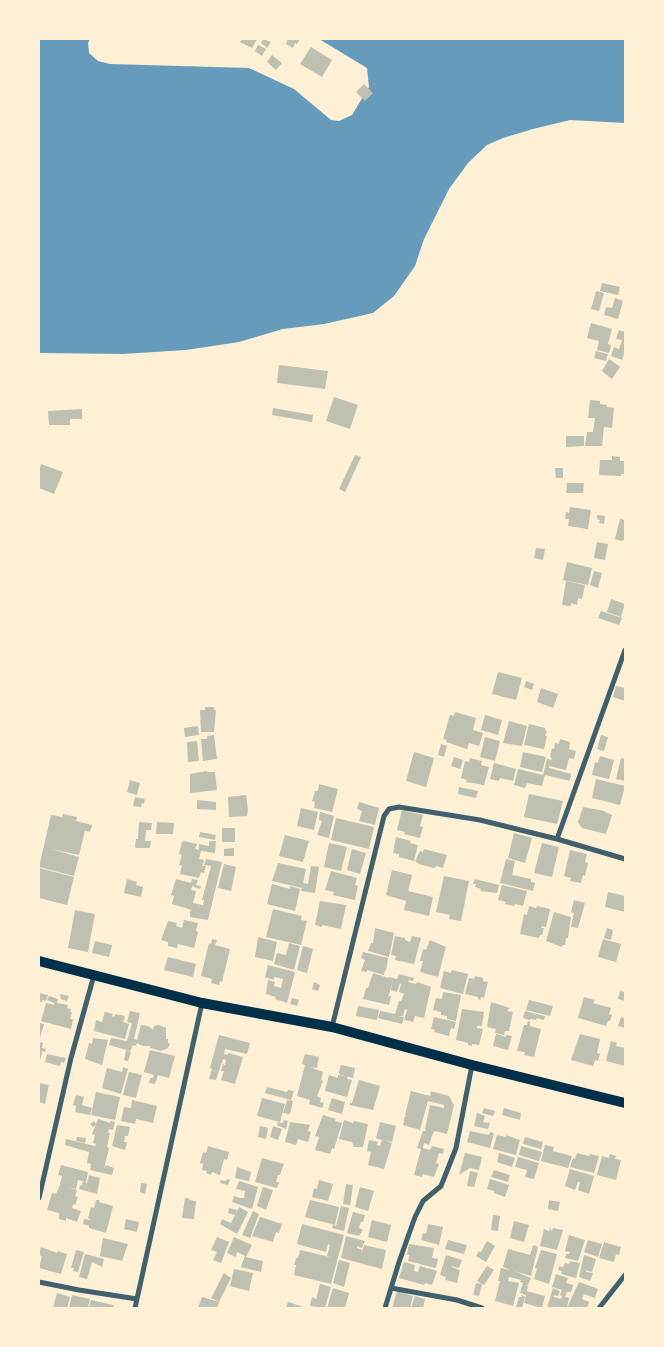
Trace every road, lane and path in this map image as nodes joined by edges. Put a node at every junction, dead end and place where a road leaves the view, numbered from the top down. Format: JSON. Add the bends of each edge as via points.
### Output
{"nodes":[{"id":1,"x":625,"y":650,"type":"edge"},
{"id":2,"x":557,"y":839,"type":"junction"},
{"id":3,"x":625,"y":859,"type":"edge"},
{"id":4,"x":39,"y":961,"type":"edge"},
{"id":5,"x":94,"y":974,"type":"junction"},
{"id":6,"x":202,"y":1003,"type":"junction"},
{"id":7,"x":332,"y":1027,"type":"junction"},
{"id":8,"x":472,"y":1065,"type":"junction"},
{"id":9,"x":625,"y":1103,"type":"edge"},
{"id":10,"x":39,"y":1198,"type":"edge"},
{"id":11,"x":625,"y":1275,"type":"edge"},
{"id":12,"x":39,"y":1282,"type":"edge"},
{"id":13,"x":391,"y":1288,"type":"junction"},
{"id":14,"x":137,"y":1299,"type":"junction"},
{"id":15,"x":135,"y":1308,"type":"edge"},
{"id":16,"x":385,"y":1308,"type":"edge"},
{"id":17,"x":482,"y":1308,"type":"edge"},
{"id":18,"x":599,"y":1308,"type":"edge"}],
"edges":[{"from":1,"to":2,"type":"street"},
{"from":2,"to":3,"type":"street"},
{"from":2,"to":7,"type":"street","via":[[480,820],[399,807],[389,809],[384,816]]},
{"from":4,"to":5,"type":"main road"},
{"from":5,"to":6,"type":"main road"},
{"from":5,"to":10,"type":"street"},
{"from":6,"to":7,"type":"main road"},
{"from":6,"to":14,"type":"street"},
{"from":7,"to":8,"type":"main road"},
{"from":8,"to":9,"type":"main road"},
{"from":8,"to":13,"type":"street","via":[[456,1148],[441,1186],[423,1201],[415,1217]]},
{"from":11,"to":18,"type":"street"},
{"from":12,"to":14,"type":"street"},
{"from":13,"to":16,"type":"street"},
{"from":13,"to":17,"type":"street"},
{"from":14,"to":15,"type":"street"}]}
